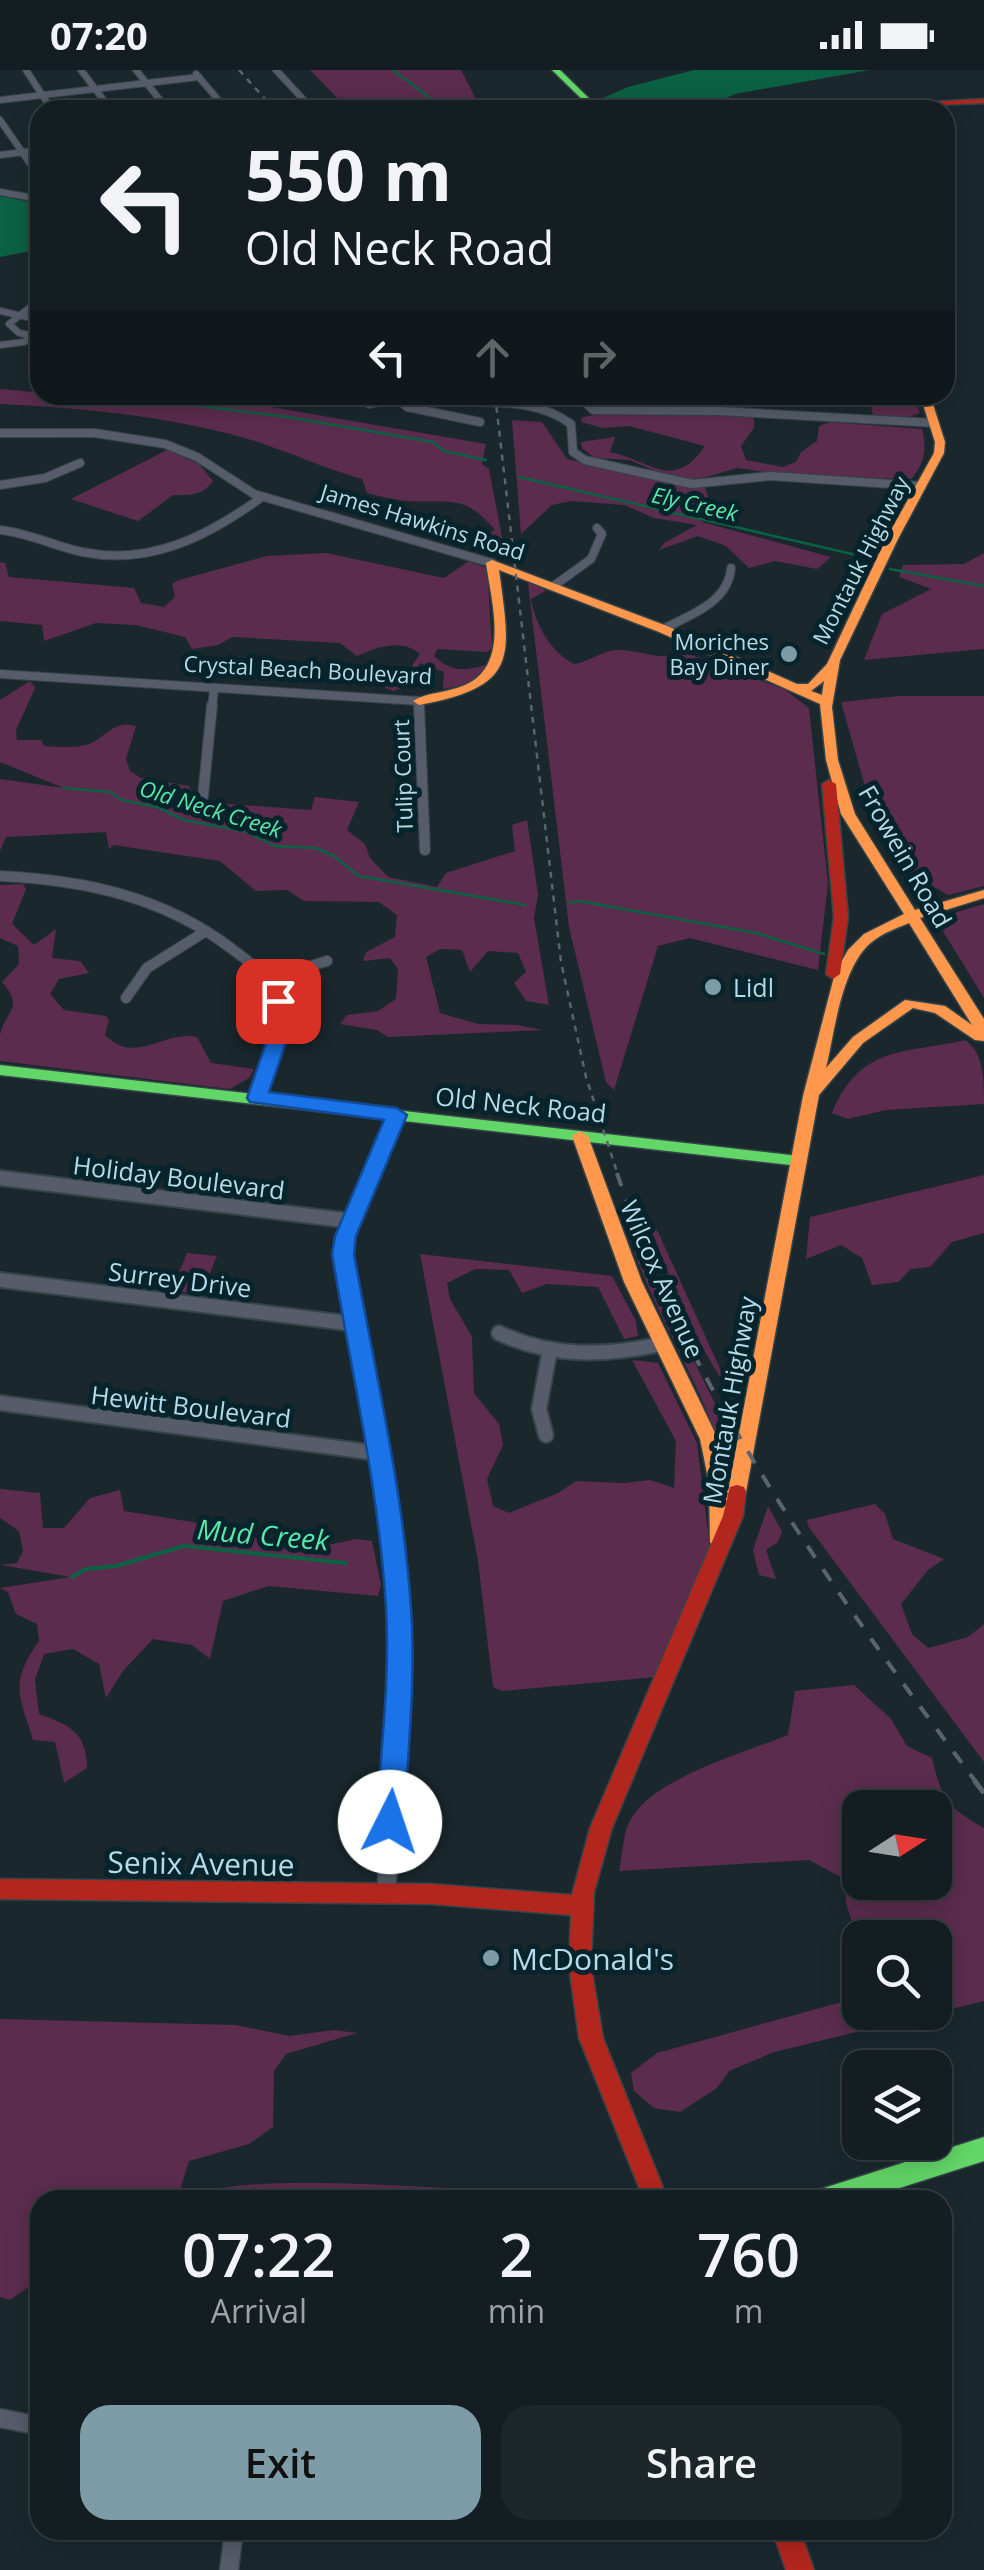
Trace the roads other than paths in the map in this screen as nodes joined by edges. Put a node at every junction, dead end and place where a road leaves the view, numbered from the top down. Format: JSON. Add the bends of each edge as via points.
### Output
{"nodes":[{"id":1,"x":26,"y":70,"type":"edge"},
{"id":2,"x":81,"y":70,"type":"edge"},
{"id":3,"x":136,"y":70,"type":"edge"},
{"id":4,"x":193,"y":70,"type":"edge"},
{"id":5,"x":276,"y":70,"type":"edge"},
{"id":6,"x":556,"y":70,"type":"edge"},
{"id":7,"x":199,"y":77,"type":"junction"},
{"id":8,"x":147,"y":84,"type":"junction"},
{"id":9,"x":96,"y":89,"type":"junction"},
{"id":10,"x":42,"y":95,"type":"junction"},
{"id":11,"x":0,"y":100,"type":"edge"},
{"id":12,"x":45,"y":100,"type":"edge"},
{"id":13,"x":104,"y":100,"type":"edge"},
{"id":14,"x":160,"y":100,"type":"edge"},
{"id":15,"x":219,"y":100,"type":"edge"},
{"id":16,"x":304,"y":100,"type":"edge"},
{"id":17,"x":584,"y":100,"type":"edge"},
{"id":18,"x":984,"y":101,"type":"edge"},
{"id":19,"x":955,"y":104,"type":"edge"},
{"id":20,"x":0,"y":120,"type":"edge"},
{"id":21,"x":30,"y":151,"type":"edge"},
{"id":22,"x":20,"y":152,"type":"junction"},
{"id":23,"x":0,"y":154,"type":"edge"},
{"id":24,"x":30,"y":166,"type":"edge"},
{"id":25,"x":0,"y":192,"type":"edge"},
{"id":26,"x":30,"y":197,"type":"edge"},
{"id":27,"x":30,"y":306,"type":"edge"},
{"id":28,"x":0,"y":312,"type":"edge"},
{"id":29,"x":16,"y":315,"type":"junction"},
{"id":30,"x":30,"y":318,"type":"edge"},
{"id":31,"x":30,"y":336,"type":"edge"},
{"id":32,"x":30,"y":341,"type":"edge"},
{"id":33,"x":0,"y":345,"type":"edge"},
{"id":34,"x":404,"y":405,"type":"edge"},
{"id":35,"x":504,"y":405,"type":"edge"},
{"id":36,"x":588,"y":405,"type":"edge"},
{"id":37,"x":929,"y":405,"type":"edge"},
{"id":38,"x":480,"y":422,"type":"dead end"},
{"id":39,"x":935,"y":423,"type":"junction"},
{"id":40,"x":0,"y":433,"type":"edge"},
{"id":41,"x":80,"y":463,"type":"dead end"},
{"id":42,"x":0,"y":486,"type":"edge"},
{"id":43,"x":922,"y":486,"type":"junction"},
{"id":44,"x":262,"y":497,"type":"junction"},
{"id":45,"x":598,"y":528,"type":"dead end"},
{"id":46,"x":0,"y":530,"type":"edge"},
{"id":47,"x":492,"y":563,"type":"junction"},
{"id":48,"x":731,"y":568,"type":"dead end"},
{"id":49,"x":555,"y":585,"type":"junction"},
{"id":50,"x":663,"y":629,"type":"junction"},
{"id":51,"x":832,"y":666,"type":"junction"},
{"id":52,"x":0,"y":674,"type":"edge"},
{"id":53,"x":214,"y":688,"type":"junction"},
{"id":54,"x":796,"y":688,"type":"junction"},
{"id":55,"x":419,"y":701,"type":"junction"},
{"id":56,"x":826,"y":702,"type":"junction"},
{"id":57,"x":830,"y":750,"type":"junction"},
{"id":58,"x":204,"y":796,"type":"dead end"},
{"id":59,"x":425,"y":850,"type":"dead end"},
{"id":60,"x":0,"y":876,"type":"edge"},
{"id":61,"x":984,"y":894,"type":"edge"},
{"id":62,"x":911,"y":916,"type":"junction"},
{"id":63,"x":206,"y":930,"type":"junction"},
{"id":64,"x":327,"y":961,"type":"dead end"},
{"id":65,"x":268,"y":979,"type":"junction"},
{"id":66,"x":126,"y":998,"type":"dead end"},
{"id":67,"x":831,"y":1015,"type":"junction"},
{"id":68,"x":984,"y":1031,"type":"edge"},
{"id":69,"x":984,"y":1041,"type":"edge"},
{"id":70,"x":0,"y":1070,"type":"edge"},
{"id":71,"x":811,"y":1096,"type":"junction"},
{"id":72,"x":257,"y":1098,"type":"junction"},
{"id":73,"x":397,"y":1115,"type":"junction"},
{"id":74,"x":580,"y":1136,"type":"junction"},
{"id":75,"x":798,"y":1160,"type":"junction"},
{"id":76,"x":0,"y":1178,"type":"edge"},
{"id":77,"x":352,"y":1221,"type":"junction"},
{"id":78,"x":0,"y":1280,"type":"edge"},
{"id":79,"x":355,"y":1324,"type":"junction"},
{"id":80,"x":499,"y":1333,"type":"dead end"},
{"id":81,"x":662,"y":1344,"type":"junction"},
{"id":82,"x":550,"y":1348,"type":"junction"},
{"id":83,"x":0,"y":1404,"type":"edge"},
{"id":84,"x":546,"y":1434,"type":"dead end"},
{"id":85,"x":377,"y":1453,"type":"junction"},
{"id":86,"x":719,"y":1557,"type":"junction"},
{"id":87,"x":0,"y":1889,"type":"edge"},
{"id":88,"x":386,"y":1893,"type":"junction"},
{"id":89,"x":582,"y":1906,"type":"junction"},
{"id":90,"x":984,"y":2149,"type":"edge"},
{"id":91,"x":652,"y":2190,"type":"edge"},
{"id":92,"x":855,"y":2190,"type":"edge"},
{"id":93,"x":0,"y":2418,"type":"edge"},
{"id":94,"x":30,"y":2424,"type":"edge"},
{"id":95,"x":233,"y":2540,"type":"edge"},
{"id":96,"x":790,"y":2540,"type":"edge"},
{"id":97,"x":228,"y":2570,"type":"edge"},
{"id":98,"x":800,"y":2570,"type":"edge"}],
"edges":[{"from":1,"to":10,"type":"street"},
{"from":2,"to":9,"type":"street"},
{"from":3,"to":8,"type":"street"},
{"from":4,"to":7,"type":"street"},
{"from":5,"to":16,"type":"street"},
{"from":6,"to":17,"type":"main road"},
{"from":7,"to":8,"type":"street"},
{"from":7,"to":15,"type":"street"},
{"from":8,"to":9,"type":"street"},
{"from":8,"to":14,"type":"street"},
{"from":9,"to":10,"type":"street"},
{"from":9,"to":13,"type":"street"},
{"from":10,"to":11,"type":"street"},
{"from":10,"to":12,"type":"street"},
{"from":18,"to":19,"type":"main road"},
{"from":20,"to":22,"type":"street"},
{"from":21,"to":22,"type":"street"},
{"from":22,"to":23,"type":"street"},
{"from":22,"to":24,"type":"street"},
{"from":25,"to":26,"type":"street"},
{"from":27,"to":29,"type":"street"},
{"from":28,"to":29,"type":"street"},
{"from":29,"to":30,"type":"street"},
{"from":29,"to":31,"type":"street","via":[[10,326]]},
{"from":32,"to":33,"type":"street"},
{"from":34,"to":38,"type":"street"},
{"from":35,"to":43,"type":"street","via":[[555,412],[572,424],[573,452],[585,460],[692,484],[753,476]]},
{"from":36,"to":39,"type":"street"},
{"from":37,"to":39,"type":"main road","name":"Montauk Highway"},
{"from":39,"to":43,"type":"main road","name":"Montauk Highway","via":[[941,446]]},
{"from":40,"to":44,"type":"street","name":"James Hawkins Road","via":[[121,434],[161,441]]},
{"from":41,"to":42,"type":"street","via":[[46,478]]},
{"from":43,"to":51,"type":"main road","name":"Montauk Highway"},
{"from":44,"to":46,"type":"street","via":[[220,528],[151,554],[85,553]]},
{"from":44,"to":47,"type":"street","name":"James Hawkins Road"},
{"from":45,"to":49,"type":"street","via":[[597,551]]},
{"from":47,"to":49,"type":"main road","name":"James Hawkins Road"},
{"from":47,"to":55,"type":"main road","name":"Crystal Beach Boulevard","via":[[498,667],[469,690]]},
{"from":48,"to":50,"type":"street","via":[[719,596]]},
{"from":49,"to":50,"type":"main road","name":"James Hawkins Road"},
{"from":50,"to":54,"type":"main road","name":"James Hawkins Road"},
{"from":51,"to":54,"type":"main road","via":[[812,688]]},
{"from":51,"to":56,"type":"main road","name":"Montauk Highway"},
{"from":52,"to":53,"type":"street","name":"Crystal Beach Boulevard"},
{"from":53,"to":55,"type":"street","name":"Crystal Beach Boulevard"},
{"from":53,"to":58,"type":"street"},
{"from":54,"to":56,"type":"main road","name":"James Hawkins Road"},
{"from":55,"to":59,"type":"street","name":"Tulip Court"},
{"from":56,"to":57,"type":"main road","name":"Montauk Highway"},
{"from":57,"to":62,"type":"main road","name":"Frowein Road","via":[[848,814]]},
{"from":57,"to":67,"type":"main road","via":[[841,917]]},
{"from":60,"to":63,"type":"street","via":[[123,894]]},
{"from":61,"to":62,"type":"main road","name":"Montauk Highway"},
{"from":62,"to":67,"type":"main road","name":"Montauk Highway","via":[[852,951]]},
{"from":62,"to":68,"type":"main road","name":"Frowein Road"},
{"from":63,"to":65,"type":"street"},
{"from":63,"to":66,"type":"street","via":[[147,968]]},
{"from":64,"to":65,"type":"street"},
{"from":65,"to":72,"type":"street","via":[[278,1001],[279,1034]]},
{"from":67,"to":71,"type":"main road","name":"Montauk Highway"},
{"from":69,"to":71,"type":"main road","via":[[940,1009],[910,1003],[858,1040]]},
{"from":70,"to":72,"type":"main road","name":"Old Neck Road"},
{"from":71,"to":75,"type":"main road","name":"Montauk Highway"},
{"from":72,"to":73,"type":"main road","name":"Old Neck Road"},
{"from":73,"to":74,"type":"main road","name":"Old Neck Road"},
{"from":73,"to":77,"type":"street"},
{"from":74,"to":75,"type":"main road","name":"Old Neck Road"},
{"from":74,"to":81,"type":"main road","name":"Wilcox Avenue"},
{"from":75,"to":86,"type":"main road","name":"Montauk Highway","via":[[745,1465]]},
{"from":76,"to":77,"type":"street","name":"Holiday Boulevard"},
{"from":77,"to":79,"type":"street","via":[[343,1254]]},
{"from":78,"to":79,"type":"street","name":"Surrey Drive"},
{"from":79,"to":85,"type":"street"},
{"from":80,"to":82,"type":"street"},
{"from":81,"to":82,"type":"street","via":[[609,1354]]},
{"from":81,"to":86,"type":"main road","name":"Wilcox Avenue","via":[[712,1449]]},
{"from":82,"to":84,"type":"street","via":[[539,1409]]},
{"from":83,"to":85,"type":"street","name":"Hewitt Boulevard"},
{"from":85,"to":88,"type":"street","via":[[400,1647]]},
{"from":86,"to":89,"type":"main road","name":"Montauk Highway","via":[[601,1828]]},
{"from":87,"to":88,"type":"main road","name":"Senix Avenue"},
{"from":88,"to":89,"type":"main road","name":"Senix Avenue"},
{"from":89,"to":91,"type":"main road","name":"Montauk Highway","via":[[581,1977],[591,2038]]},
{"from":90,"to":92,"type":"main road"},
{"from":93,"to":94,"type":"street"},
{"from":95,"to":97,"type":"street"},
{"from":96,"to":98,"type":"main road"}]}
